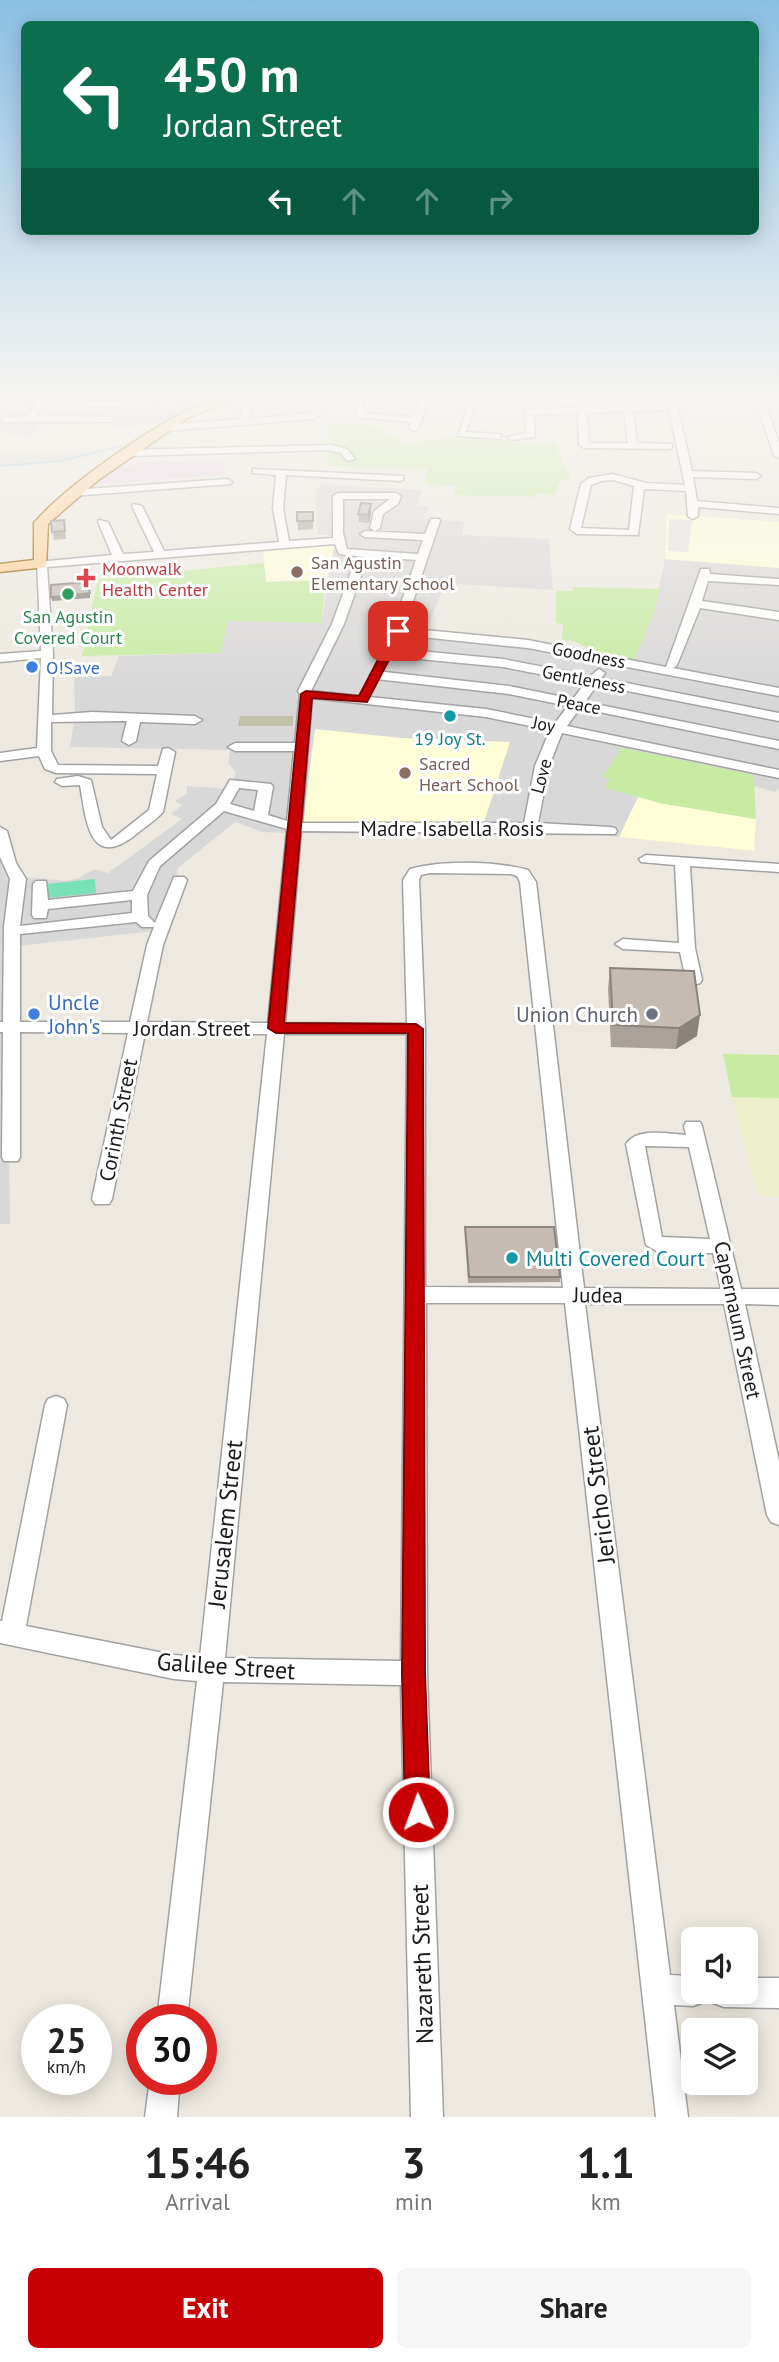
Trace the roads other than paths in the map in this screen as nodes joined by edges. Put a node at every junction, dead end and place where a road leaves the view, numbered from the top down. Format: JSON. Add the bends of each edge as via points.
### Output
{"nodes":[{"id":1,"x":66,"y":499,"type":"edge"},
{"id":2,"x":279,"y":499,"type":"edge"},
{"id":3,"x":339,"y":499,"type":"edge"},
{"id":4,"x":395,"y":499,"type":"edge"},
{"id":5,"x":582,"y":499,"type":"edge"},
{"id":6,"x":637,"y":499,"type":"edge"},
{"id":7,"x":692,"y":499,"type":"edge"},
{"id":8,"x":137,"y":506,"type":"dead end"},
{"id":9,"x":779,"y":511,"type":"edge"},
{"id":10,"x":435,"y":521,"type":"dead end"},
{"id":11,"x":103,"y":522,"type":"dead end"},
{"id":12,"x":428,"y":537,"type":"junction"},
{"id":13,"x":337,"y":541,"type":"junction"},
{"id":14,"x":285,"y":545,"type":"junction"},
{"id":15,"x":160,"y":554,"type":"junction"},
{"id":16,"x":371,"y":555,"type":"junction"},
{"id":17,"x":421,"y":557,"type":"junction"},
{"id":18,"x":119,"y":558,"type":"junction"},
{"id":19,"x":41,"y":564,"type":"junction"},
{"id":20,"x":0,"y":568,"type":"edge"},
{"id":21,"x":779,"y":582,"type":"edge"},
{"id":22,"x":696,"y":604,"type":"junction"},
{"id":23,"x":779,"y":615,"type":"edge"},
{"id":24,"x":398,"y":631,"type":"junction"},
{"id":25,"x":388,"y":652,"type":"junction"},
{"id":26,"x":47,"y":654,"type":"junction"},
{"id":27,"x":0,"y":658,"type":"edge"},
{"id":28,"x":610,"y":659,"type":"junction"},
{"id":29,"x":671,"y":665,"type":"dead end"},
{"id":30,"x":376,"y":676,"type":"junction"},
{"id":31,"x":594,"y":680,"type":"junction"},
{"id":32,"x":779,"y":692,"type":"edge"},
{"id":33,"x":306,"y":694,"type":"junction"},
{"id":34,"x":363,"y":700,"type":"junction"},
{"id":35,"x":576,"y":704,"type":"junction"},
{"id":36,"x":779,"y":717,"type":"edge"},
{"id":37,"x":134,"y":718,"type":"junction"},
{"id":38,"x":45,"y":719,"type":"junction"},
{"id":39,"x":195,"y":720,"type":"dead end"},
{"id":40,"x":558,"y":727,"type":"junction"},
{"id":41,"x":129,"y":741,"type":"dead end"},
{"id":42,"x":779,"y":745,"type":"edge"},
{"id":43,"x":235,"y":747,"type":"dead end"},
{"id":44,"x":301,"y":747,"type":"junction"},
{"id":45,"x":44,"y":751,"type":"junction"},
{"id":46,"x":168,"y":752,"type":"dead end"},
{"id":47,"x":0,"y":757,"type":"edge"},
{"id":48,"x":164,"y":770,"type":"junction"},
{"id":49,"x":779,"y":774,"type":"edge"},
{"id":50,"x":62,"y":782,"type":"dead end"},
{"id":51,"x":222,"y":806,"type":"junction"},
{"id":52,"x":260,"y":817,"type":"junction"},
{"id":53,"x":294,"y":827,"type":"junction"},
{"id":54,"x":530,"y":827,"type":"junction"},
{"id":55,"x":0,"y":831,"type":"edge"},
{"id":56,"x":611,"y":831,"type":"dead end"},
{"id":57,"x":646,"y":859,"type":"dead end"},
{"id":58,"x":682,"y":861,"type":"junction"},
{"id":59,"x":5,"y":866,"type":"edge"},
{"id":60,"x":779,"y":867,"type":"edge"},
{"id":61,"x":523,"y":873,"type":"joint"},
{"id":62,"x":179,"y":880,"type":"dead end"},
{"id":63,"x":41,"y":884,"type":"dead end"},
{"id":64,"x":139,"y":895,"type":"junction"},
{"id":65,"x":40,"y":905,"type":"junction"},
{"id":66,"x":140,"y":917,"type":"junction"},
{"id":67,"x":11,"y":927,"type":"edge"},
{"id":68,"x":39,"y":929,"type":"junction"},
{"id":69,"x":159,"y":933,"type":"junction"},
{"id":70,"x":624,"y":944,"type":"dead end"},
{"id":71,"x":687,"y":948,"type":"junction"},
{"id":72,"x":694,"y":980,"type":"edge"},
{"id":73,"x":5,"y":1027,"type":"edge"},
{"id":74,"x":136,"y":1028,"type":"junction"},
{"id":75,"x":276,"y":1028,"type":"junction"},
{"id":76,"x":416,"y":1029,"type":"junction"},
{"id":77,"x":11,"y":1157,"type":"dead end"},
{"id":78,"x":102,"y":1199,"type":"dead end"},
{"id":79,"x":722,"y":1245,"type":"junction"},
{"id":80,"x":416,"y":1295,"type":"junction"},
{"id":81,"x":574,"y":1295,"type":"junction"},
{"id":82,"x":733,"y":1297,"type":"junction"},
{"id":83,"x":779,"y":1297,"type":"edge"},
{"id":84,"x":56,"y":1405,"type":"dead end"},
{"id":85,"x":779,"y":1515,"type":"edge"},
{"id":86,"x":6,"y":1634,"type":"edge"},
{"id":87,"x":211,"y":1670,"type":"junction"},
{"id":88,"x":414,"y":1673,"type":"junction"},
{"id":89,"x":657,"y":1990,"type":"junction"},
{"id":90,"x":681,"y":1991,"type":"edge"},
{"id":91,"x":758,"y":1993,"type":"edge"},
{"id":92,"x":779,"y":1993,"type":"edge"},
{"id":93,"x":174,"y":2004,"type":"edge"},
{"id":94,"x":163,"y":2095,"type":"edge"},
{"id":95,"x":161,"y":2117,"type":"edge"},
{"id":96,"x":427,"y":2117,"type":"edge"},
{"id":97,"x":672,"y":2117,"type":"edge"}],
"edges":[{"from":1,"to":19,"type":"main road","via":[[41,523]]},
{"from":2,"to":14,"type":"street"},
{"from":3,"to":13,"type":"street"},
{"from":4,"to":12,"type":"street","via":[[378,513],[370,531]]},
{"from":5,"to":6,"type":"street","via":[[575,529],[618,534],[634,533]]},
{"from":7,"to":9,"type":"street","via":[[693,510]]},
{"from":8,"to":15,"type":"street"},
{"from":10,"to":12,"type":"street"},
{"from":11,"to":18,"type":"street"},
{"from":12,"to":17,"type":"street"},
{"from":13,"to":14,"type":"street"},
{"from":13,"to":16,"type":"street","via":[[344,553]]},
{"from":14,"to":15,"type":"street"},
{"from":15,"to":18,"type":"street"},
{"from":16,"to":17,"type":"street"},
{"from":16,"to":33,"type":"street","name":"Jerusalem Street","via":[[358,569]]},
{"from":17,"to":24,"type":"street"},
{"from":18,"to":19,"type":"street"},
{"from":19,"to":20,"type":"main road"},
{"from":19,"to":26,"type":"street"},
{"from":21,"to":22,"type":"street","via":[[705,574]]},
{"from":22,"to":23,"type":"street"},
{"from":22,"to":29,"type":"street"},
{"from":24,"to":25,"type":"street"},
{"from":24,"to":28,"type":"street","name":"Goodness","via":[[528,643]]},
{"from":25,"to":30,"type":"street"},
{"from":25,"to":31,"type":"street","name":"Gentleness","via":[[503,663]]},
{"from":26,"to":27,"type":"street"},
{"from":26,"to":38,"type":"street"},
{"from":28,"to":31,"type":"street","name":"Love"},
{"from":28,"to":32,"type":"street","name":"Goodness"},
{"from":30,"to":34,"type":"street"},
{"from":30,"to":35,"type":"street","name":"Peace","via":[[494,687]]},
{"from":31,"to":35,"type":"street","name":"Love"},
{"from":31,"to":36,"type":"street","name":"Gentleness"},
{"from":33,"to":34,"type":"street","name":"Joy"},
{"from":33,"to":44,"type":"street","name":"Jerusalem Street"},
{"from":34,"to":40,"type":"street","name":"Joy","via":[[486,713]]},
{"from":35,"to":40,"type":"street","name":"Love"},
{"from":35,"to":42,"type":"street","name":"Peace"},
{"from":37,"to":38,"type":"street"},
{"from":37,"to":39,"type":"street"},
{"from":37,"to":41,"type":"street"},
{"from":38,"to":45,"type":"street"},
{"from":40,"to":49,"type":"street","name":"Joy"},
{"from":40,"to":54,"type":"street","name":"Love","via":[[542,766]]},
{"from":43,"to":44,"type":"street"},
{"from":44,"to":53,"type":"street","name":"Jerusalem Street"},
{"from":45,"to":47,"type":"street"},
{"from":45,"to":48,"type":"street","via":[[56,769]]},
{"from":46,"to":48,"type":"street"},
{"from":48,"to":50,"type":"street","via":[[156,812],[110,845],[96,831],[86,783]]},
{"from":51,"to":52,"type":"street","name":"Madre Isabella Rosis"},
{"from":51,"to":52,"type":"street","via":[[235,783],[264,786]]},
{"from":51,"to":64,"type":"street","via":[[154,864]]},
{"from":52,"to":53,"type":"street","name":"Madre Isabella Rosis"},
{"from":53,"to":54,"type":"street","name":"Madre Isabella Rosis"},
{"from":53,"to":75,"type":"street","name":"Jerusalem Street"},
{"from":54,"to":56,"type":"street","name":"Madre Isabella Rosis"},
{"from":55,"to":59,"type":"street"},
{"from":57,"to":58,"type":"street"},
{"from":58,"to":60,"type":"street"},
{"from":58,"to":71,"type":"street"},
{"from":59,"to":67,"type":"street","via":[[18,879]]},
{"from":61,"to":76,"type":"street","name":"Nazareth Street","via":[[430,868],[412,875]]},
{"from":61,"to":81,"type":"street","name":"Jericho Street","via":[[528,882]]},
{"from":62,"to":69,"type":"street","name":"Corinth Street"},
{"from":63,"to":65,"type":"street"},
{"from":64,"to":65,"type":"street"},
{"from":64,"to":66,"type":"street"},
{"from":65,"to":68,"type":"street"},
{"from":66,"to":68,"type":"street"},
{"from":66,"to":69,"type":"street"},
{"from":67,"to":68,"type":"street"},
{"from":67,"to":73,"type":"street"},
{"from":69,"to":74,"type":"street","name":"Corinth Street"},
{"from":70,"to":71,"type":"street"},
{"from":71,"to":72,"type":"street"},
{"from":73,"to":74,"type":"street","name":"Jordan Street"},
{"from":73,"to":77,"type":"street"},
{"from":74,"to":75,"type":"street","name":"Jordan Street"},
{"from":74,"to":78,"type":"street","name":"Corinth Street"},
{"from":75,"to":76,"type":"street","name":"Jordan Street"},
{"from":75,"to":87,"type":"street","name":"Jerusalem Street"},
{"from":76,"to":80,"type":"street","name":"Nazareth Street"},
{"from":79,"to":79,"type":"street","name":"Capernaum Street","via":[[695,1134],[635,1144],[653,1240],[660,1246]]},
{"from":79,"to":82,"type":"street","name":"Capernaum Street"},
{"from":80,"to":81,"type":"street","name":"Judea"},
{"from":80,"to":88,"type":"street","name":"Nazareth Street"},
{"from":81,"to":82,"type":"street","name":"Judea"},
{"from":81,"to":89,"type":"street","name":"Jericho Street"},
{"from":82,"to":83,"type":"street","name":"Judea"},
{"from":82,"to":85,"type":"street","name":"Capernaum Street"},
{"from":84,"to":86,"type":"street"},
{"from":86,"to":87,"type":"street","name":"Galilee Street"},
{"from":87,"to":88,"type":"street","name":"Galilee Street"},
{"from":87,"to":93,"type":"street","name":"Jerusalem Street"},
{"from":88,"to":96,"type":"street","name":"Nazareth Street"},
{"from":89,"to":90,"type":"street"},
{"from":89,"to":97,"type":"street","name":"Jericho Street"},
{"from":91,"to":92,"type":"street"},
{"from":94,"to":95,"type":"street"}]}
